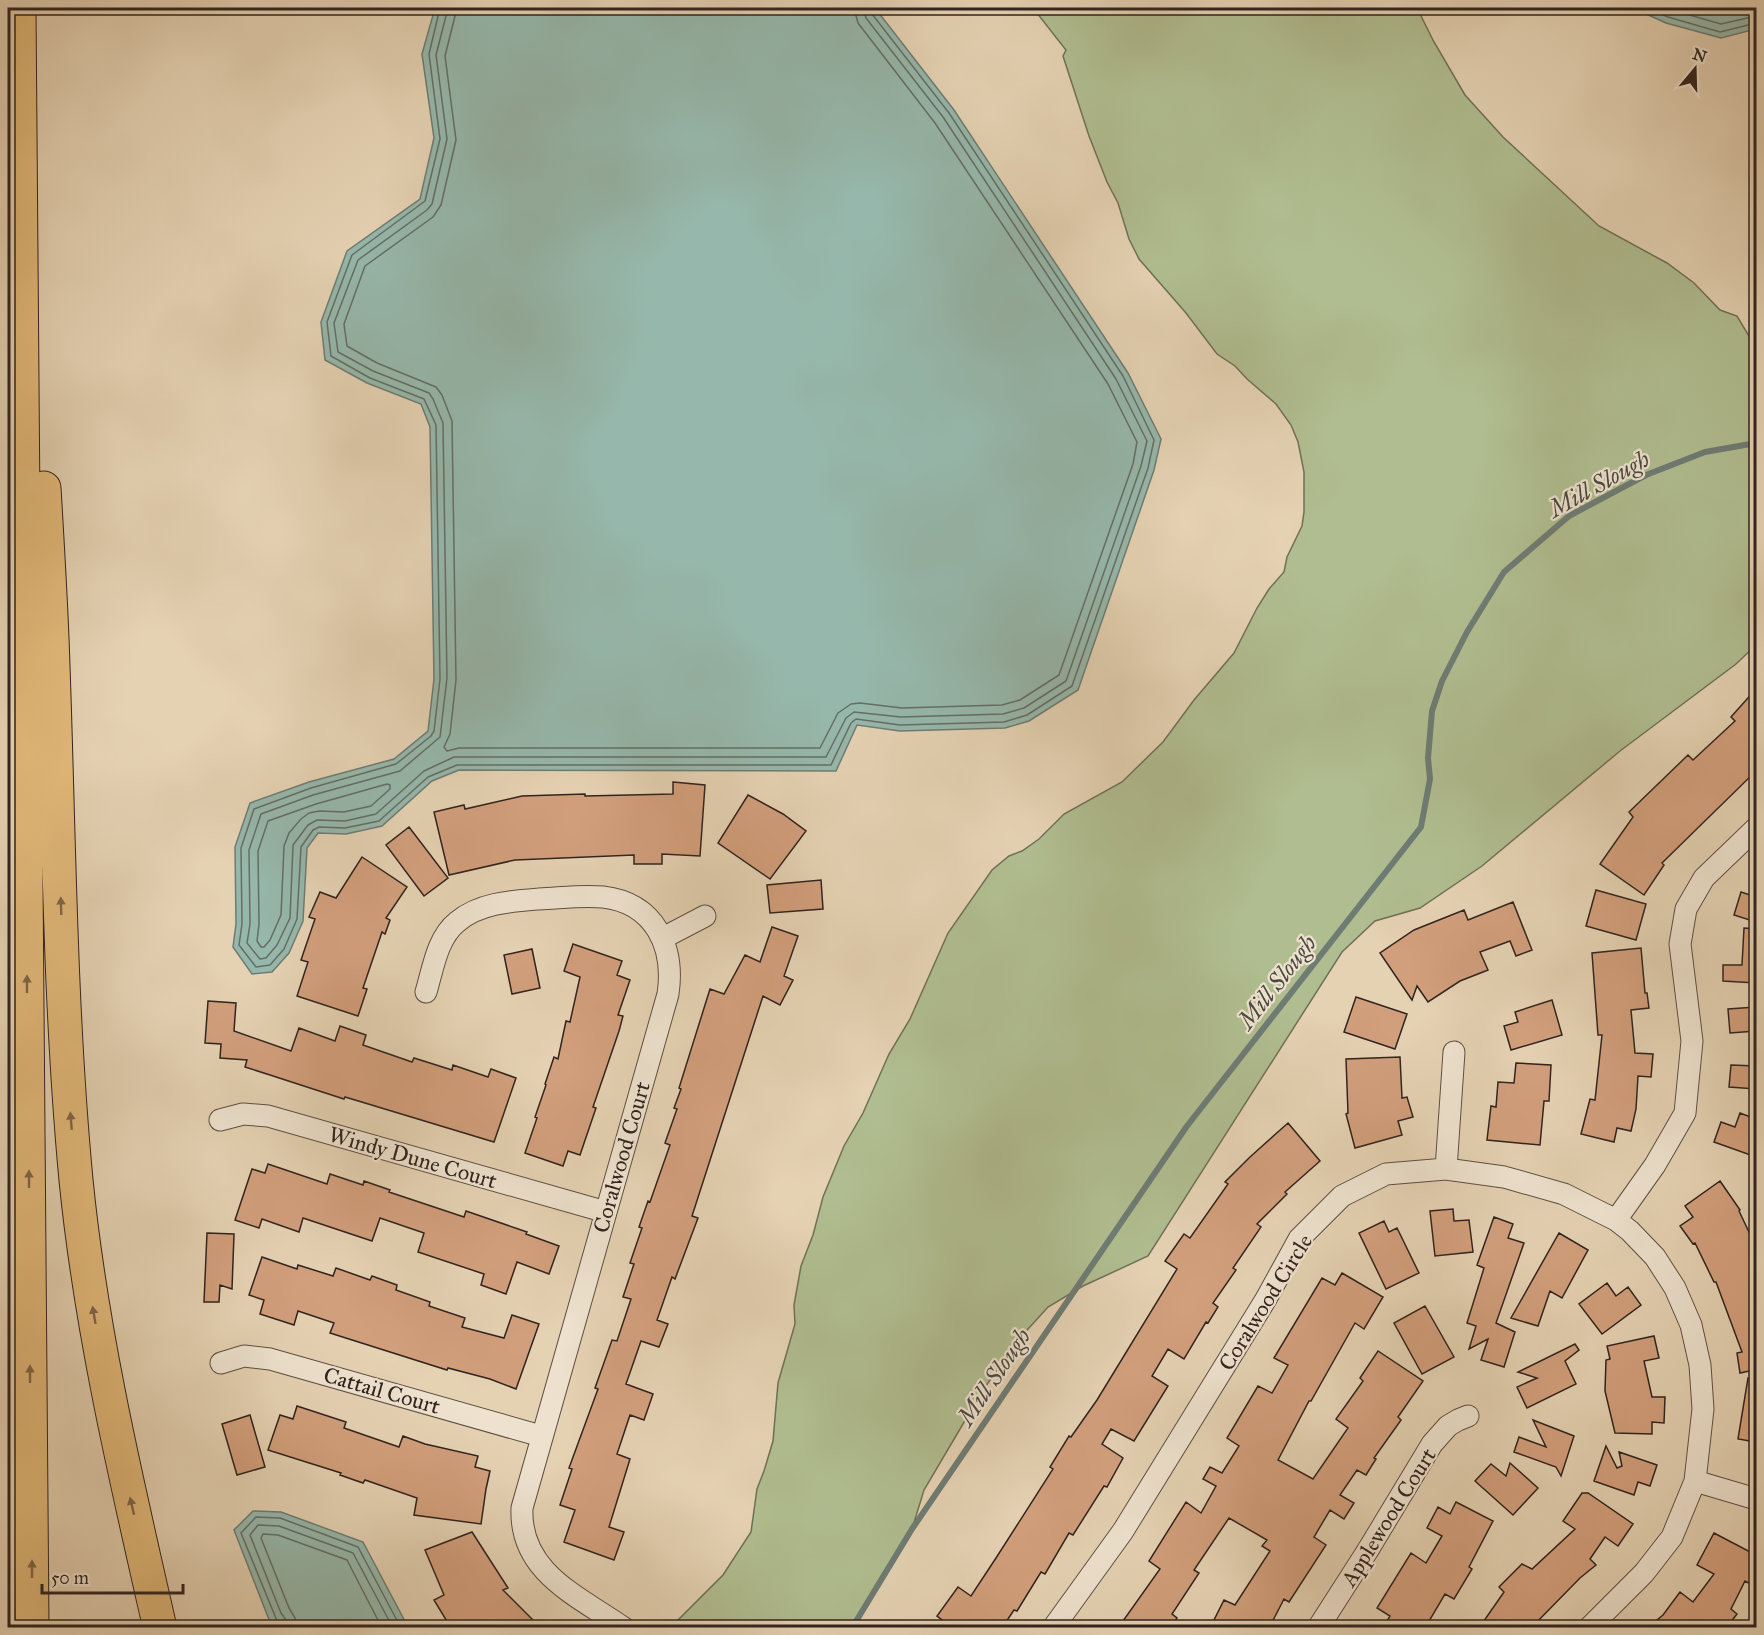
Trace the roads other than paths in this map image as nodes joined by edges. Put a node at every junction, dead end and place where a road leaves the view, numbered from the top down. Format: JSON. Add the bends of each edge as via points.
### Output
{"nodes":[{"id":1,"x":19,"y":8,"type":"edge"},
{"id":2,"x":19,"y":52,"type":"junction"},
{"id":3,"x":1756,"y":828,"type":"edge"},
{"id":4,"x":705,"y":916,"type":"dead end"},
{"id":5,"x":663,"y":938,"type":"junction"},
{"id":6,"x":426,"y":992,"type":"dead end"},
{"id":7,"x":1454,"y":1052,"type":"dead end"},
{"id":8,"x":220,"y":1120,"type":"dead end"},
{"id":9,"x":1446,"y":1169,"type":"junction"},
{"id":10,"x":606,"y":1212,"type":"junction"},
{"id":11,"x":1616,"y":1220,"type":"junction"},
{"id":12,"x":221,"y":1362,"type":"dead end"},
{"id":13,"x":1468,"y":1416,"type":"dead end"},
{"id":14,"x":541,"y":1436,"type":"junction"},
{"id":15,"x":1695,"y":1481,"type":"junction"},
{"id":16,"x":1756,"y":1499,"type":"edge"},
{"id":17,"x":32,"y":1628,"type":"edge"},
{"id":18,"x":160,"y":1628,"type":"edge"},
{"id":19,"x":624,"y":1628,"type":"edge"},
{"id":20,"x":1053,"y":1628,"type":"edge"},
{"id":21,"x":1318,"y":1628,"type":"edge"},
{"id":22,"x":1589,"y":1628,"type":"edge"}],
"edges":[{"from":1,"to":2,"type":"highway"},
{"from":17,"to":2,"type":"highway","one_way":true},
{"from":18,"to":2,"type":"highway","one_way":true,"via":[[113,1419],[92,1304],[76,1182],[65,1038],[52,635]]},
{"from":3,"to":11,"type":"street","via":[[1704,878],[1686,909],[1680,944],[1692,1041],[1685,1113]]},
{"from":4,"to":5,"type":"street"},
{"from":5,"to":6,"type":"street","name":"Coralwood Court","via":[[638,910],[605,897],[522,900],[488,907],[465,916],[449,930]]},
{"from":5,"to":10,"type":"street","name":"Coralwood Court","via":[[669,957],[668,994]]},
{"from":7,"to":9,"type":"street"},
{"from":8,"to":10,"type":"street","name":"Windy Dune Court","via":[[243,1114],[268,1116]]},
{"from":9,"to":11,"type":"street","name":"Coralwood Circle","via":[[1504,1177],[1563,1194]]},
{"from":9,"to":20,"type":"street","name":"Coralwood Circle","via":[[1386,1174],[1341,1196],[1299,1239],[1123,1531]]},
{"from":10,"to":14,"type":"street","name":"Coralwood Court"},
{"from":11,"to":15,"type":"street","name":"Coralwood Circle","via":[[1654,1257],[1675,1288],[1691,1325],[1700,1365],[1703,1408]]},
{"from":12,"to":14,"type":"street","name":"Cattail Court","via":[[244,1356],[270,1359]]},
{"from":13,"to":21,"type":"street","name":"Applewood Court","via":[[1448,1426],[1432,1444]]},
{"from":14,"to":19,"type":"street","name":"Coralwood Court","via":[[522,1508],[526,1543],[548,1575]]},
{"from":15,"to":16,"type":"street"},
{"from":15,"to":22,"type":"street","name":"Coralwood Circle","via":[[1672,1537],[1644,1573]]}]}
